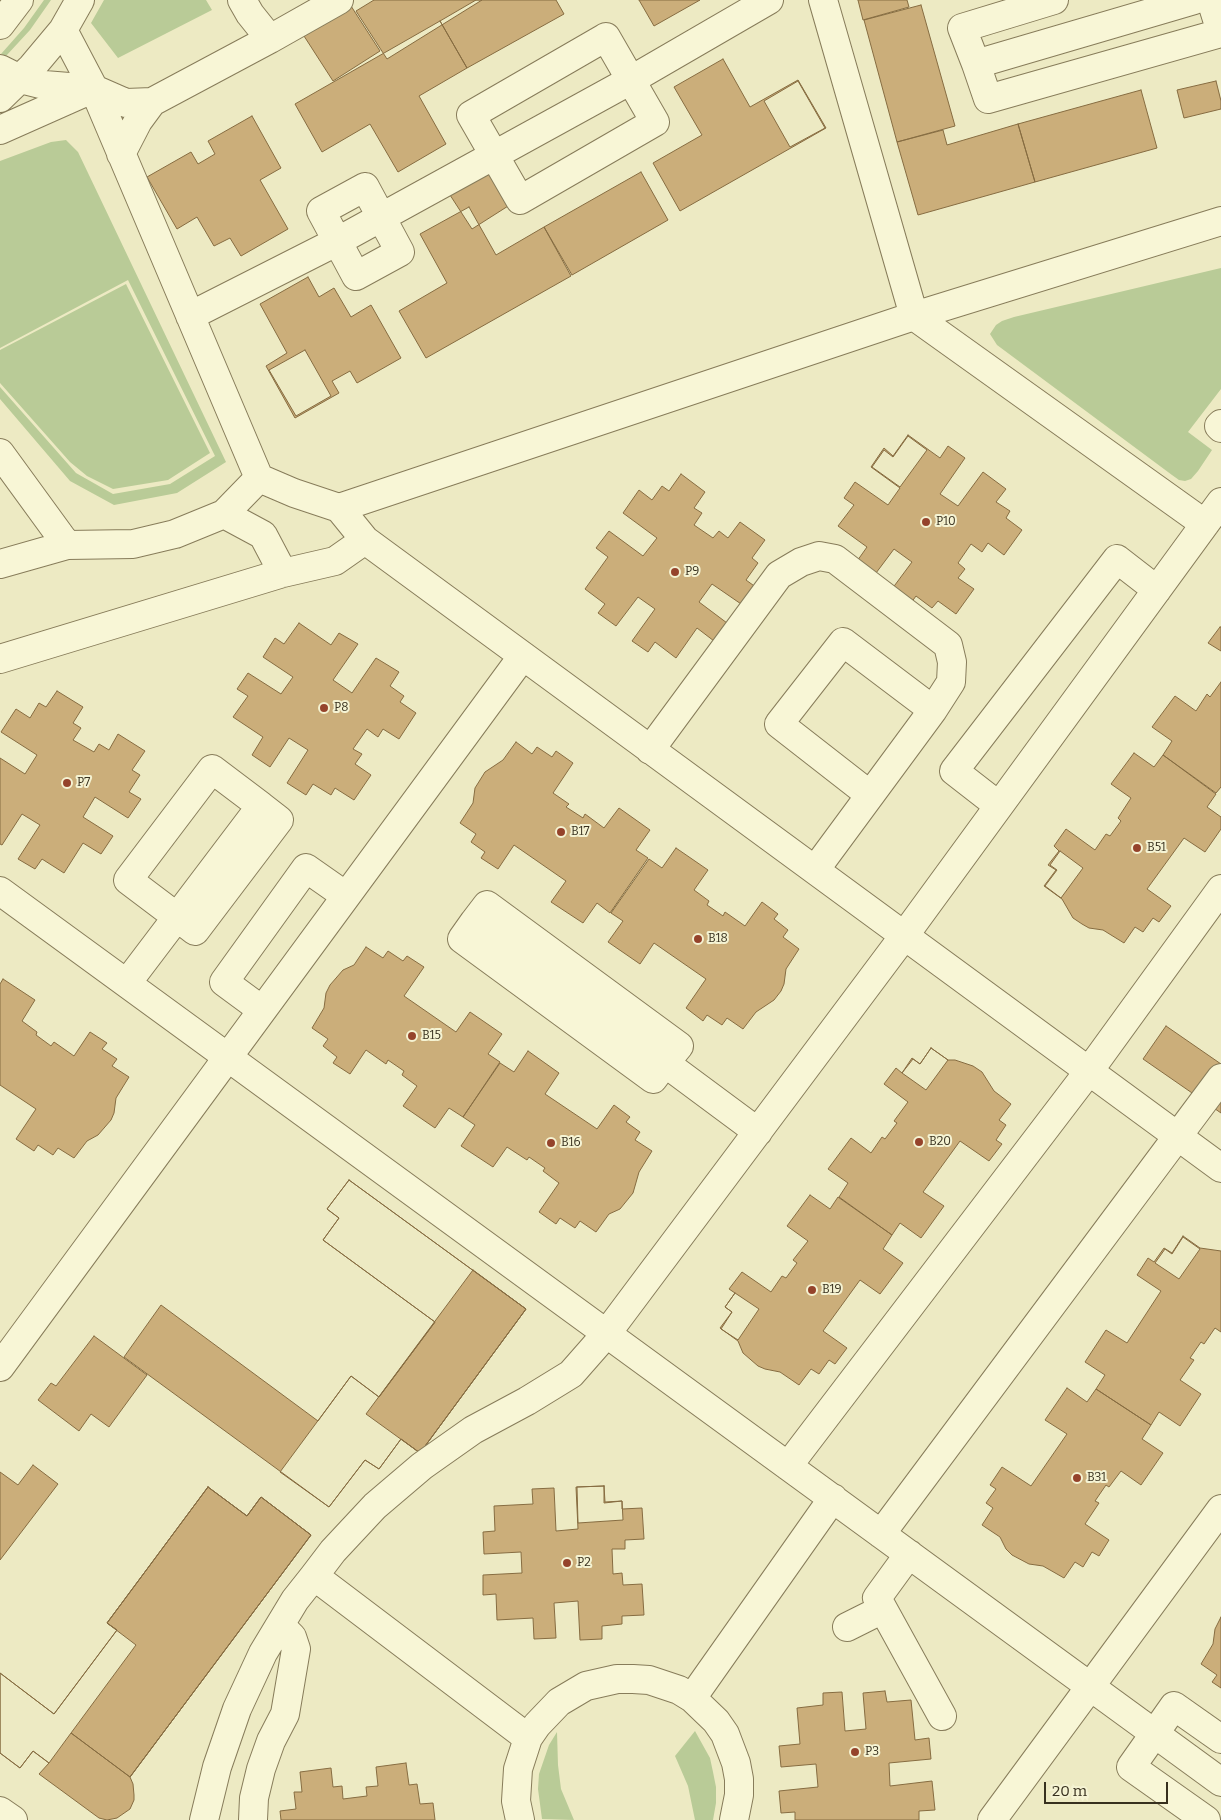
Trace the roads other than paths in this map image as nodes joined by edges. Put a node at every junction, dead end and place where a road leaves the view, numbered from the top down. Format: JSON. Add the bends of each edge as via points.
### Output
{"nodes":[{"id":1,"x":19,"y":0,"type":"edge"},
{"id":2,"x":80,"y":0,"type":"edge"},
{"id":3,"x":242,"y":0,"type":"edge"},
{"id":4,"x":339,"y":0,"type":"edge"},
{"id":5,"x":769,"y":0,"type":"edge"},
{"id":6,"x":823,"y":0,"type":"edge"},
{"id":7,"x":1054,"y":0,"type":"edge"},
{"id":8,"x":1194,"y":0,"type":"edge"},
{"id":9,"x":1211,"y":0,"type":"edge"},
{"id":10,"x":0,"y":25,"type":"edge"},
{"id":11,"x":62,"y":30,"type":"junction"},
{"id":12,"x":1221,"y":32,"type":"edge"},
{"id":13,"x":270,"y":39,"type":"junction"},
{"id":14,"x":976,"y":64,"type":"junction"},
{"id":15,"x":10,"y":74,"type":"edge"},
{"id":16,"x":631,"y":80,"type":"junction"},
{"id":17,"x":94,"y":89,"type":"junction"},
{"id":18,"x":0,"y":98,"type":"edge"},
{"id":19,"x":152,"y":102,"type":"junction"},
{"id":20,"x":0,"y":130,"type":"edge"},
{"id":21,"x":121,"y":154,"type":"junction"},
{"id":22,"x":494,"y":155,"type":"junction"},
{"id":23,"x":381,"y":217,"type":"junction"},
{"id":24,"x":1221,"y":221,"type":"edge"},
{"id":25,"x":338,"y":242,"type":"junction"},
{"id":26,"x":190,"y":316,"type":"junction"},
{"id":27,"x":914,"y":316,"type":"junction"},
{"id":28,"x":0,"y":453,"type":"edge"},
{"id":29,"x":259,"y":478,"type":"junction"},
{"id":30,"x":1221,"y":502,"type":"edge"},
{"id":31,"x":339,"y":508,"type":"junction"},
{"id":32,"x":224,"y":514,"type":"junction"},
{"id":33,"x":1205,"y":524,"type":"junction"},
{"id":34,"x":365,"y":540,"type":"junction"},
{"id":35,"x":67,"y":545,"type":"junction"},
{"id":36,"x":0,"y":564,"type":"edge"},
{"id":37,"x":283,"y":573,"type":"junction"},
{"id":38,"x":1157,"y":590,"type":"junction"},
{"id":39,"x":522,"y":657,"type":"junction"},
{"id":40,"x":0,"y":659,"type":"edge"},
{"id":41,"x":933,"y":710,"type":"junction"},
{"id":42,"x":650,"y":750,"type":"junction"},
{"id":43,"x":870,"y":796,"type":"junction"},
{"id":44,"x":999,"y":806,"type":"junction"},
{"id":45,"x":815,"y":870,"type":"junction"},
{"id":46,"x":1221,"y":888,"type":"edge"},
{"id":47,"x":0,"y":891,"type":"edge"},
{"id":48,"x":346,"y":896,"type":"junction"},
{"id":49,"x":177,"y":917,"type":"junction"},
{"id":50,"x":904,"y":936,"type":"junction"},
{"id":51,"x":127,"y":983,"type":"junction"},
{"id":52,"x":262,"y":1010,"type":"junction"},
{"id":53,"x":228,"y":1056,"type":"junction"},
{"id":54,"x":665,"y":1063,"type":"junction"},
{"id":55,"x":1089,"y":1071,"type":"junction"},
{"id":56,"x":1221,"y":1078,"type":"edge"},
{"id":57,"x":758,"y":1132,"type":"junction"},
{"id":58,"x":1178,"y":1137,"type":"junction"},
{"id":59,"x":1221,"y":1168,"type":"edge"},
{"id":60,"x":607,"y":1334,"type":"junction"},
{"id":61,"x":0,"y":1367,"type":"edge"},
{"id":62,"x":788,"y":1466,"type":"junction"},
{"id":63,"x":833,"y":1498,"type":"junction"},
{"id":64,"x":1221,"y":1509,"type":"edge"},
{"id":65,"x":881,"y":1534,"type":"junction"},
{"id":66,"x":909,"y":1554,"type":"junction"},
{"id":67,"x":314,"y":1576,"type":"junction"},
{"id":68,"x":883,"y":1610,"type":"junction"},
{"id":69,"x":280,"y":1625,"type":"junction"},
{"id":70,"x":847,"y":1627,"type":"dead end"},
{"id":71,"x":1090,"y":1687,"type":"junction"},
{"id":72,"x":692,"y":1698,"type":"junction"},
{"id":73,"x":942,"y":1716,"type":"dead end"},
{"id":74,"x":1154,"y":1734,"type":"junction"},
{"id":75,"x":528,"y":1738,"type":"junction"},
{"id":76,"x":1221,"y":1739,"type":"edge"},
{"id":77,"x":1221,"y":1782,"type":"edge"},
{"id":78,"x":0,"y":1810,"type":"edge"},
{"id":79,"x":13,"y":1820,"type":"edge"},
{"id":80,"x":204,"y":1820,"type":"edge"},
{"id":81,"x":253,"y":1820,"type":"edge"},
{"id":82,"x":520,"y":1820,"type":"edge"},
{"id":83,"x":734,"y":1820,"type":"edge"},
{"id":84,"x":992,"y":1820,"type":"edge"},
{"id":85,"x":1206,"y":1820,"type":"edge"}],
"edges":[{"from":1,"to":10,"type":"street"},
{"from":2,"to":11,"type":"street"},
{"from":3,"to":13,"type":"street"},
{"from":4,"to":13,"type":"street"},
{"from":5,"to":16,"type":"street"},
{"from":6,"to":27,"type":"street"},
{"from":7,"to":14,"type":"street","via":[[962,28]]},
{"from":8,"to":14,"type":"street"},
{"from":9,"to":12,"type":"street"},
{"from":11,"to":15,"type":"street","via":[[32,67]]},
{"from":11,"to":17,"type":"street"},
{"from":12,"to":14,"type":"street","via":[[988,99]]},
{"from":13,"to":19,"type":"street"},
{"from":15,"to":17,"type":"street","via":[[44,85]]},
{"from":15,"to":18,"type":"street"},
{"from":16,"to":22,"type":"street"},
{"from":16,"to":22,"type":"street","via":[[606,37],[471,115]]},
{"from":16,"to":22,"type":"street","via":[[656,122],[520,200]]},
{"from":17,"to":19,"type":"street","via":[[126,103]]},
{"from":17,"to":20,"type":"street"},
{"from":17,"to":21,"type":"street"},
{"from":19,"to":21,"type":"street"},
{"from":21,"to":26,"type":"street"},
{"from":22,"to":23,"type":"street"},
{"from":23,"to":25,"type":"street","via":[[365,187],[321,211]]},
{"from":23,"to":25,"type":"street","via":[[400,252],[356,276]]},
{"from":24,"to":27,"type":"street"},
{"from":25,"to":26,"type":"street"},
{"from":26,"to":29,"type":"street"},
{"from":27,"to":31,"type":"street"},
{"from":27,"to":33,"type":"street"},
{"from":28,"to":35,"type":"street"},
{"from":29,"to":31,"type":"street"},
{"from":29,"to":32,"type":"street"},
{"from":30,"to":33,"type":"street"},
{"from":31,"to":34,"type":"street"},
{"from":32,"to":35,"type":"street","via":[[174,534],[133,544]]},
{"from":32,"to":37,"type":"street","via":[[262,535]]},
{"from":33,"to":38,"type":"street"},
{"from":34,"to":37,"type":"street","via":[[335,561]]},
{"from":34,"to":39,"type":"street"},
{"from":35,"to":36,"type":"street"},
{"from":37,"to":40,"type":"street"},
{"from":38,"to":44,"type":"street"},
{"from":38,"to":44,"type":"street","via":[[1117,560],[954,771]]},
{"from":39,"to":42,"type":"street"},
{"from":39,"to":48,"type":"street"},
{"from":41,"to":42,"type":"street","via":[[951,682],[952,662],[948,645],[834,558],[819,556],[779,574]]},
{"from":41,"to":43,"type":"street"},
{"from":41,"to":43,"type":"street","via":[[843,642],[779,724]]},
{"from":42,"to":45,"type":"street"},
{"from":43,"to":45,"type":"street"},
{"from":44,"to":50,"type":"street"},
{"from":45,"to":50,"type":"street"},
{"from":46,"to":55,"type":"street"},
{"from":47,"to":51,"type":"street"},
{"from":48,"to":52,"type":"street"},
{"from":48,"to":52,"type":"street","via":[[306,868],[224,982]]},
{"from":49,"to":49,"type":"street","via":[[195,931],[279,820],[212,770],[128,880]]},
{"from":49,"to":51,"type":"street"},
{"from":50,"to":55,"type":"street"},
{"from":50,"to":57,"type":"street"},
{"from":51,"to":53,"type":"street"},
{"from":52,"to":53,"type":"street"},
{"from":53,"to":60,"type":"street"},
{"from":53,"to":61,"type":"street"},
{"from":54,"to":54,"type":"street","via":[[653,1079],[462,939],[487,905],[679,1046]]},
{"from":54,"to":57,"type":"street"},
{"from":55,"to":58,"type":"street"},
{"from":55,"to":62,"type":"street"},
{"from":56,"to":58,"type":"street"},
{"from":57,"to":60,"type":"street"},
{"from":58,"to":59,"type":"street"},
{"from":58,"to":65,"type":"street"},
{"from":60,"to":62,"type":"street"},
{"from":60,"to":67,"type":"street","via":[[571,1374],[473,1430],[422,1466],[375,1506]]},
{"from":62,"to":63,"type":"street"},
{"from":63,"to":65,"type":"street"},
{"from":63,"to":72,"type":"street"},
{"from":64,"to":71,"type":"street"},
{"from":65,"to":66,"type":"street"},
{"from":66,"to":68,"type":"street","via":[[877,1598]]},
{"from":66,"to":71,"type":"street"},
{"from":67,"to":69,"type":"street"},
{"from":67,"to":75,"type":"street"},
{"from":68,"to":70,"type":"street"},
{"from":68,"to":73,"type":"street"},
{"from":69,"to":80,"type":"street","via":[[237,1709],[217,1767]]},
{"from":69,"to":81,"type":"street","via":[[292,1637],[296,1649],[285,1714],[261,1769]]},
{"from":71,"to":74,"type":"street"},
{"from":71,"to":84,"type":"street"},
{"from":72,"to":75,"type":"street","via":[[649,1680],[601,1682],[586,1686],[559,1702]]},
{"from":72,"to":83,"type":"street","via":[[716,1721],[731,1748],[739,1779]]},
{"from":74,"to":76,"type":"street","via":[[1174,1706]]},
{"from":74,"to":77,"type":"street"},
{"from":74,"to":85,"type":"street","via":[[1131,1767]]},
{"from":75,"to":82,"type":"street","via":[[518,1769],[516,1801]]},
{"from":78,"to":79,"type":"street"}]}
